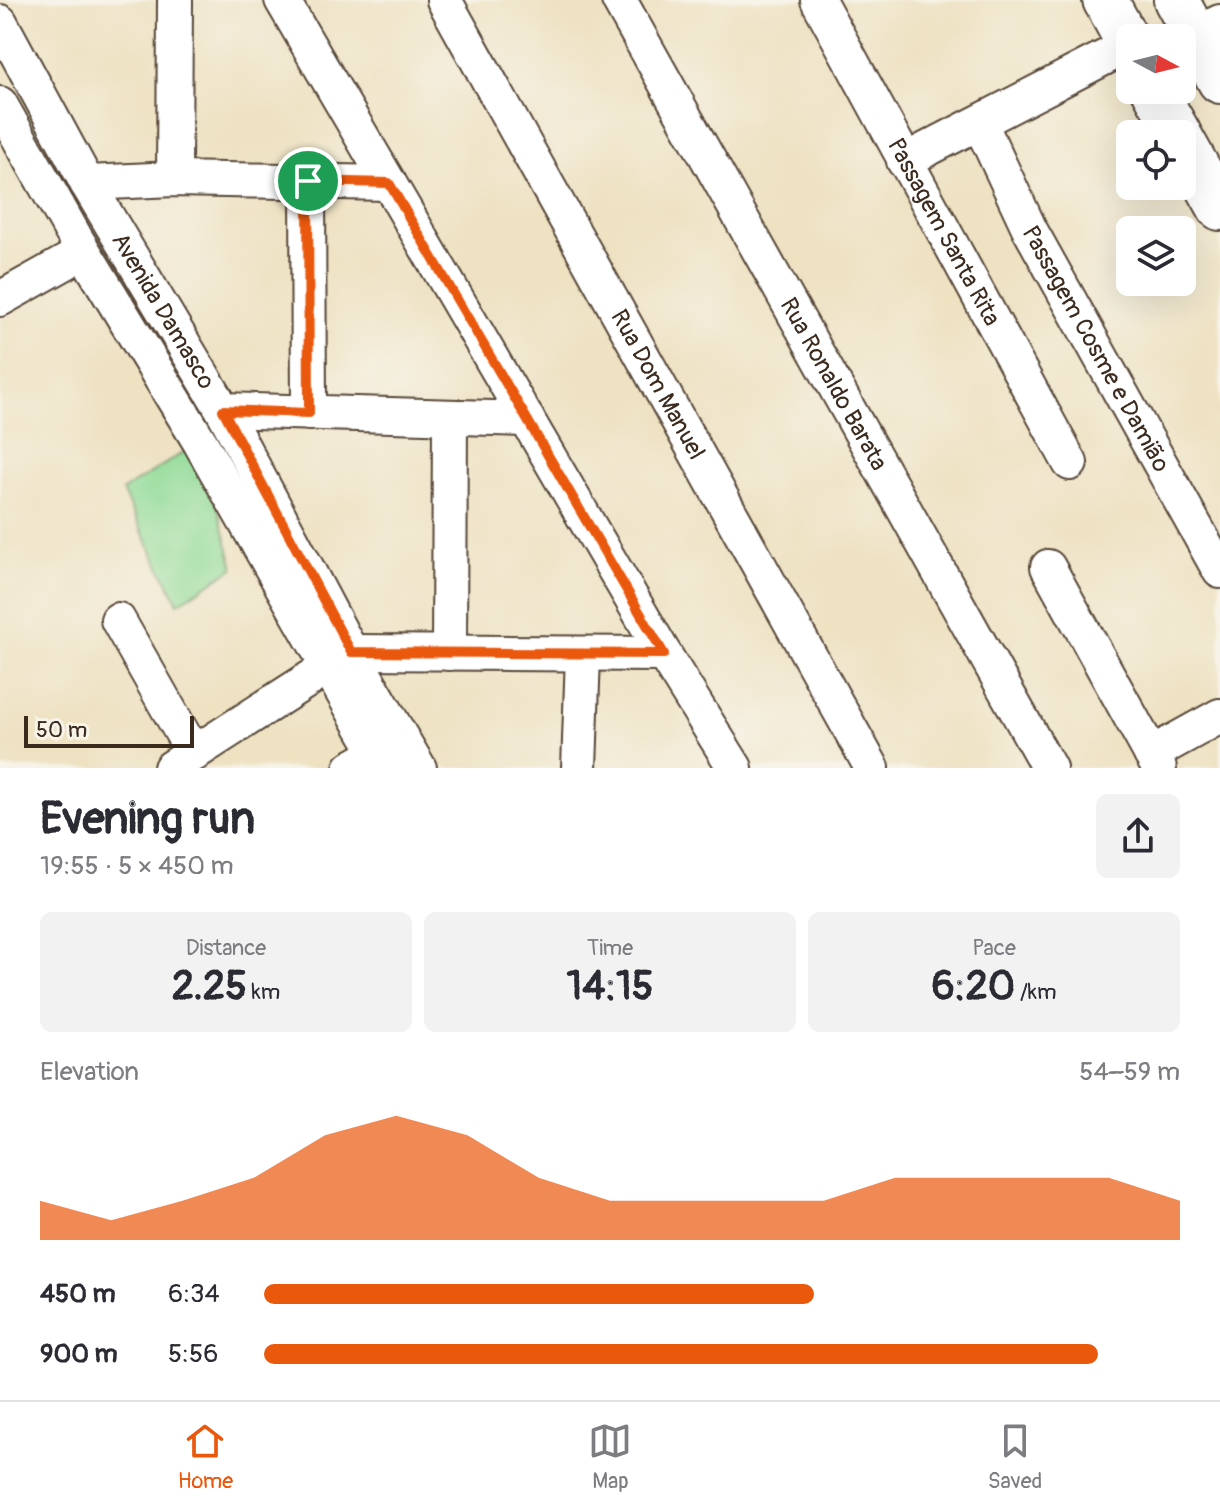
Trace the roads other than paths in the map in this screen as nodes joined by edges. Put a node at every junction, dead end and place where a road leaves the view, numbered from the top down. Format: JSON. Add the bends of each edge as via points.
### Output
{"nodes":[{"id":1,"x":175,"y":0,"type":"edge"},
{"id":2,"x":282,"y":0,"type":"edge"},
{"id":3,"x":444,"y":0,"type":"edge"},
{"id":4,"x":619,"y":0,"type":"edge"},
{"id":5,"x":1105,"y":0,"type":"edge"},
{"id":6,"x":827,"y":3,"type":"edge"},
{"id":7,"x":1197,"y":19,"type":"edge"},
{"id":8,"x":0,"y":22,"type":"edge"},
{"id":9,"x":1118,"y":24,"type":"edge"},
{"id":10,"x":1116,"y":53,"type":"edge"},
{"id":11,"x":1220,"y":81,"type":"edge"},
{"id":12,"x":0,"y":104,"type":"edge"},
{"id":13,"x":980,"y":123,"type":"junction"},
{"id":14,"x":904,"y":161,"type":"junction"},
{"id":15,"x":1196,"y":165,"type":"edge"},
{"id":16,"x":174,"y":179,"type":"junction"},
{"id":17,"x":308,"y":181,"type":"junction"},
{"id":18,"x":87,"y":183,"type":"junction"},
{"id":19,"x":389,"y":183,"type":"junction"},
{"id":20,"x":1220,"y":208,"type":"edge"},
{"id":21,"x":66,"y":262,"type":"dead end"},
{"id":22,"x":0,"y":299,"type":"edge"},
{"id":23,"x":223,"y":410,"type":"junction"},
{"id":24,"x":309,"y":413,"type":"junction"},
{"id":25,"x":450,"y":417,"type":"junction"},
{"id":26,"x":527,"y":419,"type":"junction"},
{"id":27,"x":1070,"y":463,"type":"dead end"},
{"id":28,"x":1048,"y":567,"type":"dead end"},
{"id":29,"x":1220,"y":571,"type":"edge"},
{"id":30,"x":118,"y":620,"type":"dead end"},
{"id":31,"x":449,"y":653,"type":"junction"},
{"id":32,"x":664,"y":654,"type":"junction"},
{"id":33,"x":583,"y":655,"type":"junction"},
{"id":34,"x":340,"y":659,"type":"junction"},
{"id":35,"x":1220,"y":716,"type":"edge"},
{"id":36,"x":182,"y":761,"type":"edge"},
{"id":37,"x":1155,"y":761,"type":"edge"},
{"id":38,"x":372,"y":763,"type":"edge"},
{"id":39,"x":419,"y":768,"type":"edge"},
{"id":40,"x":579,"y":768,"type":"edge"},
{"id":41,"x":735,"y":768,"type":"edge"},
{"id":42,"x":872,"y":768,"type":"edge"},
{"id":43,"x":1049,"y":768,"type":"edge"}],
"edges":[{"from":1,"to":16,"type":"street"},
{"from":2,"to":19,"type":"street"},
{"from":3,"to":42,"type":"street","name":"Rua Dom Manuel"},
{"from":4,"to":43,"type":"street","name":"Rua Ronaldo Barata"},
{"from":5,"to":9,"type":"main road"},
{"from":6,"to":14,"type":"street","name":"Passagem Santa Rita"},
{"from":7,"to":11,"type":"main road"},
{"from":8,"to":18,"type":"street","name":"Avenida Damasco"},
{"from":10,"to":13,"type":"street"},
{"from":12,"to":34,"type":"street","name":"Avenida Damasco","via":[[200,442]]},
{"from":13,"to":14,"type":"street"},
{"from":13,"to":29,"type":"street","name":"Passagem Cosme e Damião","via":[[1030,230]]},
{"from":14,"to":27,"type":"street","name":"Passagem Santa Rita"},
{"from":15,"to":20,"type":"main road"},
{"from":16,"to":17,"type":"street"},
{"from":16,"to":18,"type":"street"},
{"from":17,"to":19,"type":"street"},
{"from":17,"to":24,"type":"street"},
{"from":18,"to":23,"type":"street","name":"Avenida Damasco"},
{"from":19,"to":26,"type":"street"},
{"from":21,"to":22,"type":"street"},
{"from":23,"to":24,"type":"street"},
{"from":23,"to":34,"type":"street","name":"Avenida Damasco"},
{"from":24,"to":25,"type":"street"},
{"from":25,"to":26,"type":"street"},
{"from":25,"to":31,"type":"street"},
{"from":26,"to":32,"type":"street"},
{"from":28,"to":37,"type":"street"},
{"from":30,"to":36,"type":"street"},
{"from":31,"to":33,"type":"street"},
{"from":31,"to":34,"type":"street"},
{"from":32,"to":33,"type":"street"},
{"from":32,"to":41,"type":"street"},
{"from":33,"to":40,"type":"street"},
{"from":34,"to":36,"type":"street"},
{"from":34,"to":38,"type":"street","name":"Avenida Damasco"},
{"from":34,"to":39,"type":"street","name":"Avenida Damasco"},
{"from":35,"to":37,"type":"street"}]}
